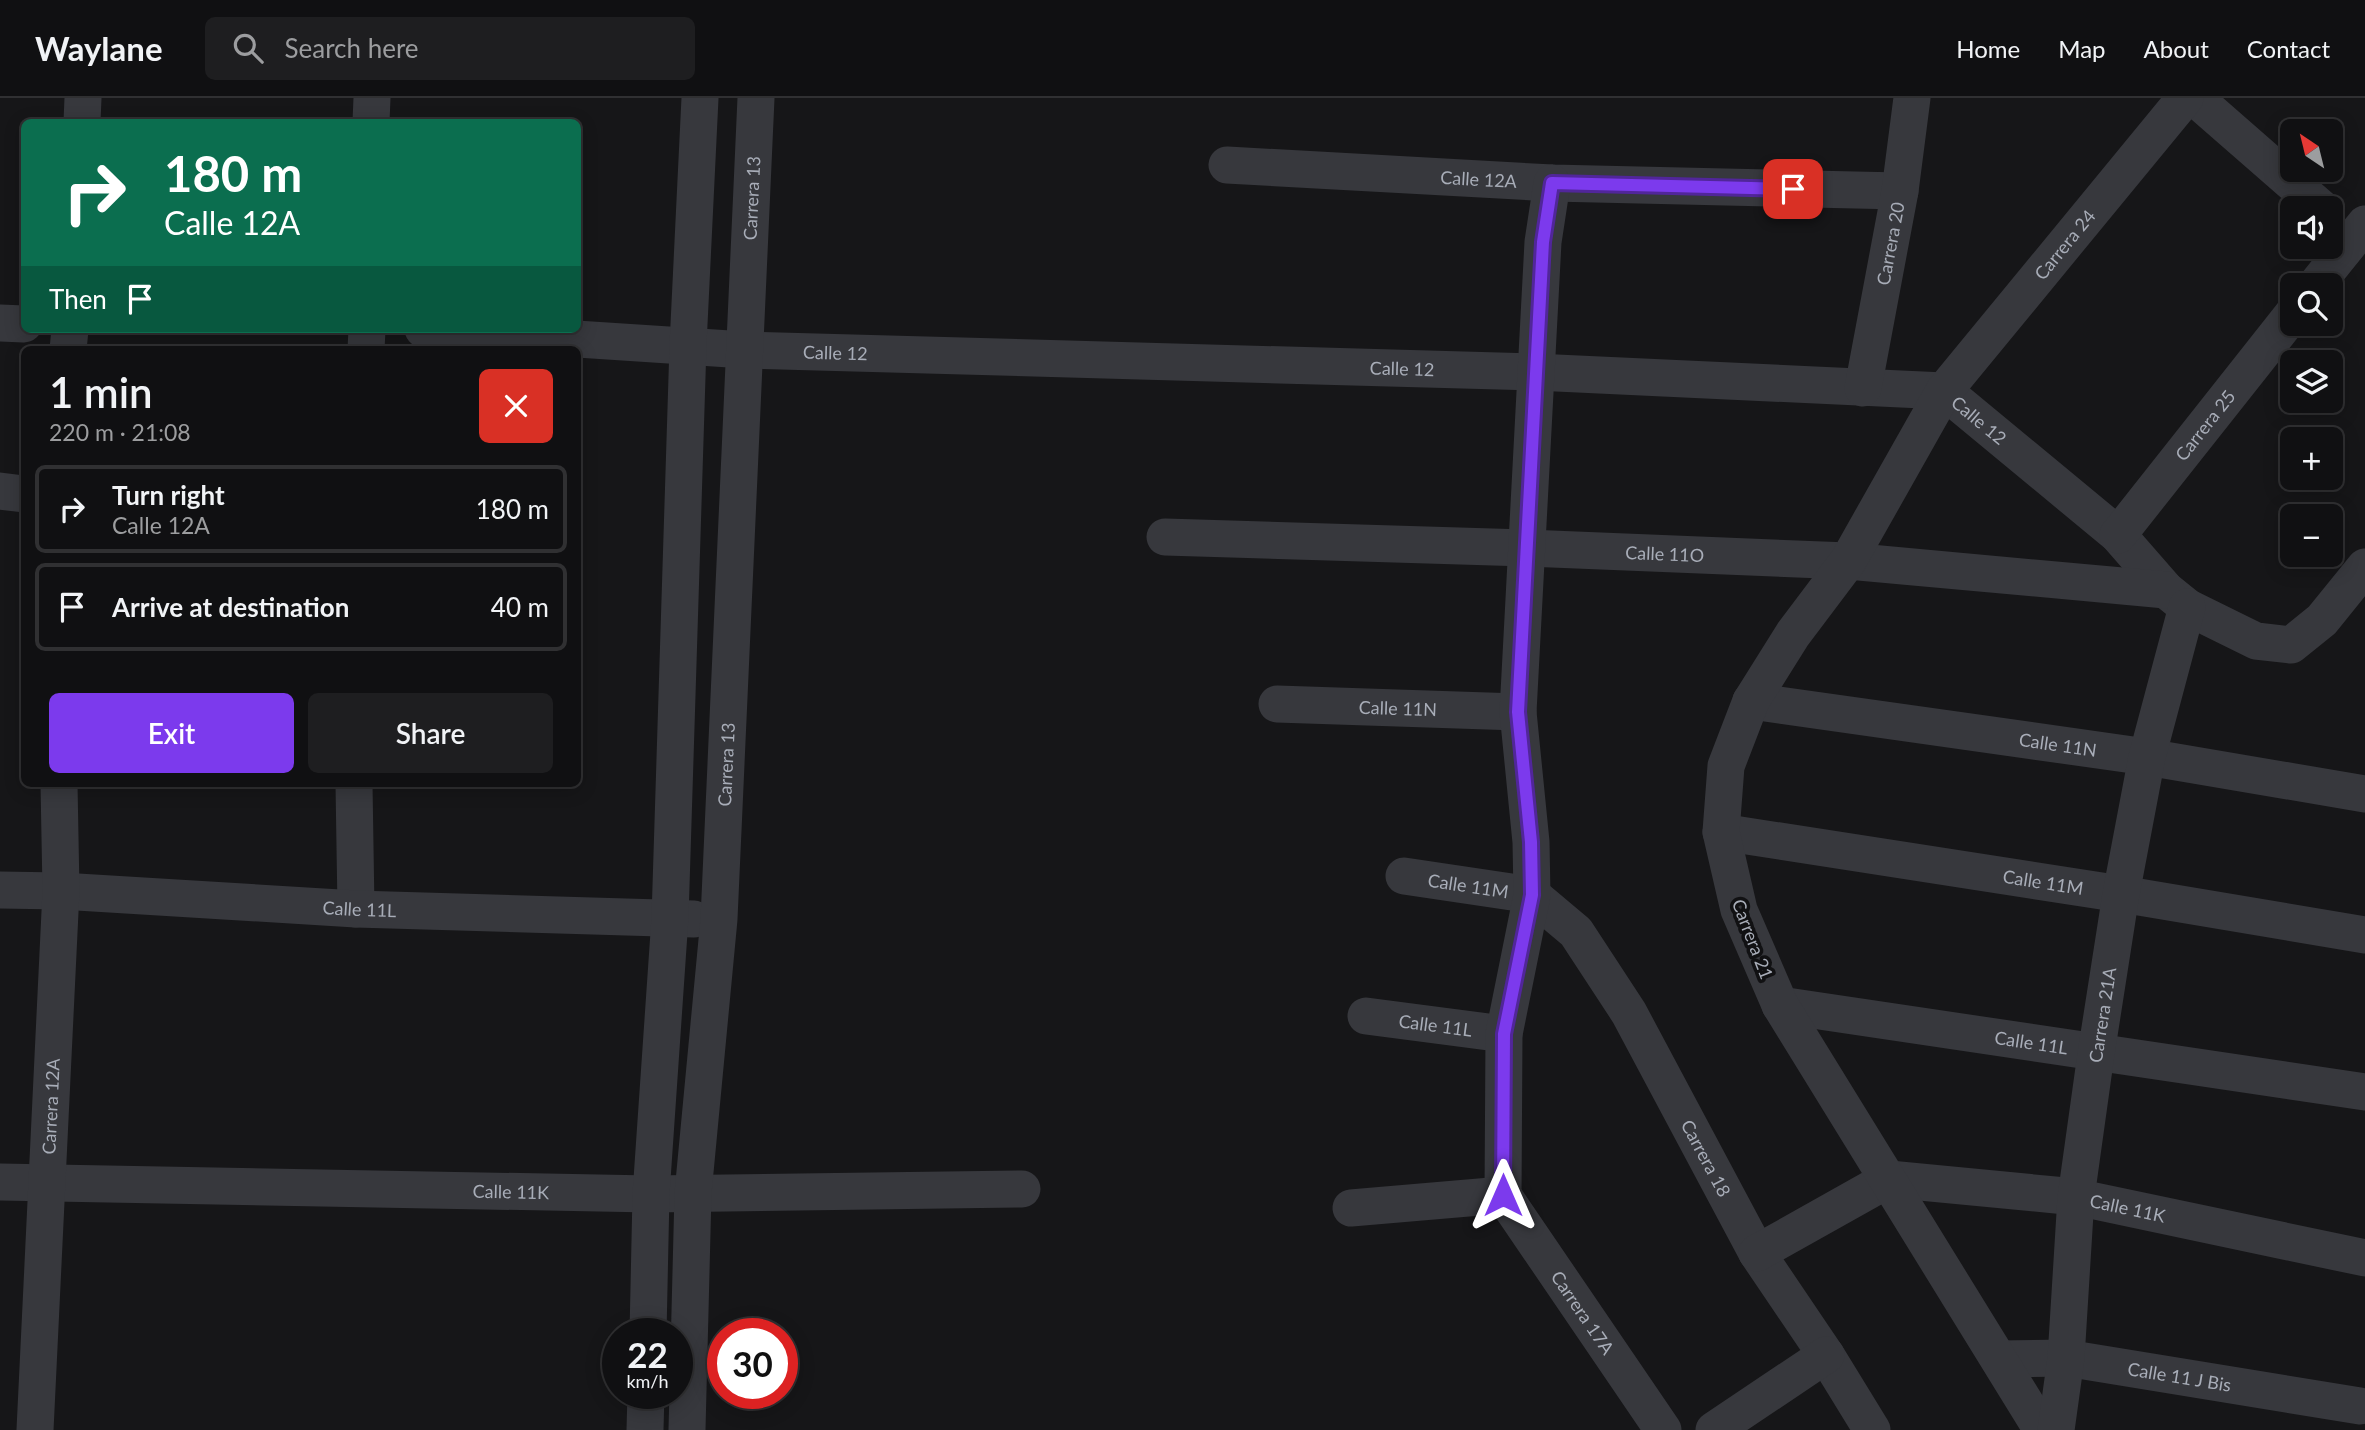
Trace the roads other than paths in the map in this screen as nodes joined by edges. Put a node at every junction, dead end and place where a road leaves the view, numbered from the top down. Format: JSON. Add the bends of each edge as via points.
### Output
{"nodes":[{"id":1,"x":83,"y":98,"type":"edge"},
{"id":2,"x":372,"y":98,"type":"edge"},
{"id":3,"x":700,"y":98,"type":"edge"},
{"id":4,"x":756,"y":98,"type":"edge"},
{"id":5,"x":1912,"y":98,"type":"edge"},
{"id":6,"x":2185,"y":98,"type":"edge"},
{"id":7,"x":2195,"y":98,"type":"edge"},
{"id":8,"x":82,"y":119,"type":"edge"},
{"id":9,"x":372,"y":119,"type":"edge"},
{"id":10,"x":1227,"y":165,"type":"dead end"},
{"id":11,"x":1552,"y":183,"type":"junction"},
{"id":12,"x":1900,"y":191,"type":"junction"},
{"id":13,"x":2307,"y":196,"type":"edge"},
{"id":14,"x":2354,"y":231,"type":"edge"},
{"id":15,"x":2324,"y":273,"type":"edge"},
{"id":16,"x":0,"y":323,"type":"edge"},
{"id":17,"x":21,"y":324,"type":"edge"},
{"id":18,"x":2280,"y":330,"type":"edge"},
{"id":19,"x":489,"y":333,"type":"edge"},
{"id":20,"x":688,"y":345,"type":"junction"},
{"id":21,"x":745,"y":349,"type":"junction"},
{"id":22,"x":1535,"y":372,"type":"junction"},
{"id":23,"x":1863,"y":388,"type":"junction"},
{"id":24,"x":1944,"y":391,"type":"junction"},
{"id":25,"x":0,"y":491,"type":"edge"},
{"id":26,"x":21,"y":494,"type":"edge"},
{"id":27,"x":2118,"y":535,"type":"junction"},
{"id":28,"x":1165,"y":537,"type":"dead end"},
{"id":29,"x":1527,"y":548,"type":"junction"},
{"id":30,"x":1848,"y":561,"type":"junction"},
{"id":31,"x":2365,"y":567,"type":"edge"},
{"id":32,"x":2176,"y":598,"type":"junction"},
{"id":33,"x":1751,"y":701,"type":"junction"},
{"id":34,"x":1277,"y":704,"type":"dead end"},
{"id":35,"x":1518,"y":712,"type":"junction"},
{"id":36,"x":2147,"y":757,"type":"junction"},
{"id":37,"x":58,"y":787,"type":"edge"},
{"id":38,"x":354,"y":787,"type":"edge"},
{"id":39,"x":2365,"y":794,"type":"edge"},
{"id":40,"x":1721,"y":832,"type":"junction"},
{"id":41,"x":1404,"y":877,"type":"dead end"},
{"id":42,"x":0,"y":890,"type":"edge"},
{"id":43,"x":61,"y":891,"type":"junction"},
{"id":44,"x":2121,"y":894,"type":"junction"},
{"id":45,"x":1532,"y":895,"type":"junction"},
{"id":46,"x":356,"y":909,"type":"junction"},
{"id":47,"x":670,"y":918,"type":"junction"},
{"id":48,"x":719,"y":919,"type":"junction"},
{"id":49,"x":2365,"y":935,"type":"edge"},
{"id":50,"x":1780,"y":1005,"type":"junction"},
{"id":51,"x":1366,"y":1016,"type":"dead end"},
{"id":52,"x":1504,"y":1034,"type":"junction"},
{"id":53,"x":2096,"y":1054,"type":"junction"},
{"id":54,"x":2365,"y":1092,"type":"edge"},
{"id":55,"x":1888,"y":1179,"type":"junction"},
{"id":56,"x":0,"y":1182,"type":"edge"},
{"id":57,"x":46,"y":1184,"type":"junction"},
{"id":58,"x":1022,"y":1188,"type":"dead end"},
{"id":59,"x":693,"y":1193,"type":"junction"},
{"id":60,"x":651,"y":1194,"type":"junction"},
{"id":61,"x":1503,"y":1195,"type":"junction"},
{"id":62,"x":2076,"y":1197,"type":"junction"},
{"id":63,"x":1351,"y":1208,"type":"dead end"},
{"id":64,"x":1757,"y":1253,"type":"junction"},
{"id":65,"x":2365,"y":1258,"type":"edge"},
{"id":66,"x":648,"y":1318,"type":"edge"},
{"id":67,"x":1826,"y":1355,"type":"junction"},
{"id":68,"x":2066,"y":1358,"type":"junction"},
{"id":69,"x":1999,"y":1359,"type":"junction"},
{"id":70,"x":2360,"y":1406,"type":"dead end"},
{"id":71,"x":646,"y":1409,"type":"edge"},
{"id":72,"x":35,"y":1430,"type":"edge"},
{"id":73,"x":645,"y":1430,"type":"edge"},
{"id":74,"x":687,"y":1430,"type":"edge"},
{"id":75,"x":1663,"y":1430,"type":"edge"},
{"id":76,"x":1714,"y":1430,"type":"edge"},
{"id":77,"x":1872,"y":1430,"type":"edge"},
{"id":78,"x":2042,"y":1430,"type":"edge"},
{"id":79,"x":2056,"y":1430,"type":"edge"}],
"edges":[{"from":1,"to":8,"type":"street"},
{"from":2,"to":9,"type":"street"},
{"from":3,"to":20,"type":"street"},
{"from":4,"to":21,"type":"street","name":"Carrera 13"},
{"from":5,"to":12,"type":"street","name":"Carrera 20"},
{"from":6,"to":24,"type":"street","name":"Carrera 24"},
{"from":7,"to":13,"type":"street"},
{"from":10,"to":11,"type":"street","name":"Calle 12A"},
{"from":11,"to":12,"type":"street","name":"Calle 12A"},
{"from":11,"to":22,"type":"street","via":[[1543,242]]},
{"from":12,"to":23,"type":"street","name":"Carrera 20"},
{"from":14,"to":15,"type":"street"},
{"from":16,"to":17,"type":"street"},
{"from":18,"to":27,"type":"street","name":"Carrera 25"},
{"from":19,"to":20,"type":"street","name":"Calle 12"},
{"from":20,"to":21,"type":"street","name":"Calle 12"},
{"from":20,"to":47,"type":"street"},
{"from":21,"to":22,"type":"street","name":"Calle 12"},
{"from":21,"to":48,"type":"street","name":"Carrera 13"},
{"from":22,"to":23,"type":"street","name":"Calle 12"},
{"from":22,"to":29,"type":"street"},
{"from":23,"to":24,"type":"street","name":"Calle 12"},
{"from":24,"to":27,"type":"street","name":"Calle 12"},
{"from":24,"to":30,"type":"street","name":"Carrera 21"},
{"from":25,"to":26,"type":"street"},
{"from":27,"to":32,"type":"street","name":"Calle 12"},
{"from":28,"to":29,"type":"street","name":"Calle 11O"},
{"from":29,"to":30,"type":"street","name":"Calle 11O"},
{"from":29,"to":35,"type":"street"},
{"from":30,"to":32,"type":"street","name":"Calle 11O"},
{"from":30,"to":33,"type":"street","name":"Carrera 21","via":[[1793,634]]},
{"from":31,"to":32,"type":"street","name":"Calle 12","via":[[2322,620],[2291,645],[2256,641]]},
{"from":32,"to":36,"type":"street","name":"Carrera 21A"},
{"from":33,"to":36,"type":"street","name":"Calle 11N"},
{"from":33,"to":40,"type":"street","name":"Carrera 21","via":[[1727,766]]},
{"from":34,"to":35,"type":"street","name":"Calle 11N"},
{"from":35,"to":45,"type":"street"},
{"from":36,"to":39,"type":"street","name":"Calle 11N"},
{"from":36,"to":44,"type":"street","name":"Carrera 21A"},
{"from":37,"to":43,"type":"street","name":"Carrera 12A"},
{"from":38,"to":46,"type":"street"},
{"from":40,"to":44,"type":"street","name":"Calle 11M"},
{"from":40,"to":50,"type":"street","name":"Carrera 21","via":[[1739,911]]},
{"from":41,"to":45,"type":"street","name":"Calle 11M"},
{"from":42,"to":43,"type":"street","name":"Calle 11L"},
{"from":43,"to":46,"type":"street","name":"Calle 11L"},
{"from":43,"to":57,"type":"street","name":"Carrera 12A"},
{"from":44,"to":49,"type":"street","name":"Calle 11M"},
{"from":44,"to":53,"type":"street","name":"Carrera 21A"},
{"from":45,"to":52,"type":"street"},
{"from":45,"to":64,"type":"street","name":"Carrera 18","via":[[1576,932],[1629,1013]]},
{"from":46,"to":47,"type":"street","name":"Calle 11L"},
{"from":47,"to":48,"type":"street","name":"Calle 11L"},
{"from":47,"to":60,"type":"street"},
{"from":48,"to":59,"type":"street","name":"Carrera 13"},
{"from":50,"to":53,"type":"street","name":"Calle 11L"},
{"from":50,"to":55,"type":"street","name":"Carrera 21"},
{"from":51,"to":52,"type":"street","name":"Calle 11L"},
{"from":52,"to":61,"type":"street"},
{"from":53,"to":54,"type":"street","name":"Calle 11L"},
{"from":53,"to":62,"type":"street","name":"Carrera 21A"},
{"from":55,"to":62,"type":"street","name":"Calle 11K"},
{"from":55,"to":64,"type":"street"},
{"from":55,"to":69,"type":"street","name":"Carrera 21"},
{"from":56,"to":57,"type":"street","name":"Calle 11K"},
{"from":57,"to":60,"type":"street","name":"Calle 11K"},
{"from":57,"to":72,"type":"street","name":"Carrera 12A"},
{"from":58,"to":59,"type":"street","name":"Calle 11K"},
{"from":59,"to":60,"type":"street","name":"Calle 11K"},
{"from":59,"to":74,"type":"street","name":"Carrera 13"},
{"from":60,"to":66,"type":"street"},
{"from":61,"to":63,"type":"street"},
{"from":61,"to":75,"type":"street","name":"Carrera 17A"},
{"from":62,"to":65,"type":"street","name":"Calle 11K"},
{"from":62,"to":68,"type":"street","name":"Carrera 21A"},
{"from":64,"to":67,"type":"street","name":"Carrera 18"},
{"from":67,"to":76,"type":"street"},
{"from":67,"to":77,"type":"street","name":"Carrera 18"},
{"from":68,"to":69,"type":"street","name":"Calle 11 J Bis"},
{"from":68,"to":70,"type":"street","name":"Calle 11 J Bis"},
{"from":68,"to":79,"type":"street","name":"Carrera 21A"},
{"from":69,"to":78,"type":"street","name":"Carrera 21"},
{"from":71,"to":73,"type":"street"}]}
